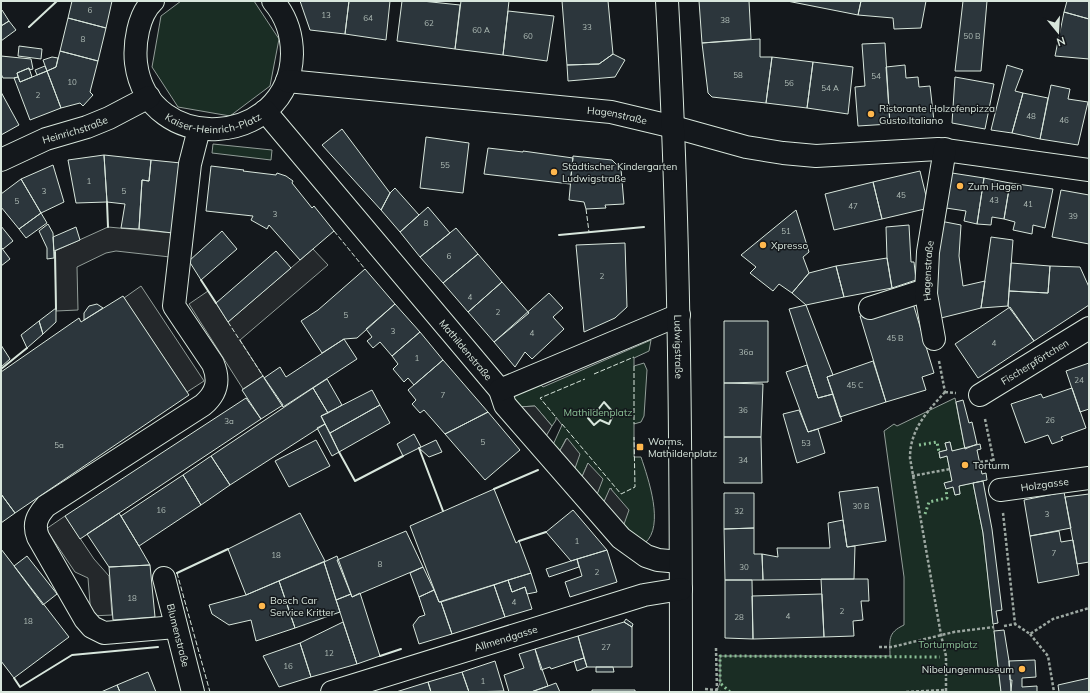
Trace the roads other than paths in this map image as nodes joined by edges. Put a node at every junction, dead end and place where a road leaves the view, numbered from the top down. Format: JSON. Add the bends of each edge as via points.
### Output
{"nodes":[{"id":1,"x":153,"y":1,"type":"edge"},
{"id":2,"x":273,"y":1,"type":"edge"},
{"id":3,"x":667,"y":1,"type":"edge"},
{"id":4,"x":287,"y":81,"type":"junction"},
{"id":5,"x":149,"y":97,"type":"junction"},
{"id":6,"x":265,"y":111,"type":"junction"},
{"id":7,"x":674,"y":127,"type":"junction"},
{"id":8,"x":199,"y":129,"type":"junction"},
{"id":9,"x":945,"y":149,"type":"junction"},
{"id":10,"x":1,"y":160,"type":"edge"},
{"id":11,"x":1089,"y":170,"type":"edge"},
{"id":12,"x":926,"y":290,"type":"junction"},
{"id":13,"x":870,"y":308,"type":"dead end"},
{"id":14,"x":679,"y":316,"type":"junction"},
{"id":15,"x":1089,"y":328,"type":"edge"},
{"id":16,"x":934,"y":339,"type":"road end"},
{"id":17,"x":500,"y":390,"type":"junction"},
{"id":18,"x":980,"y":395,"type":"dead end"},
{"id":19,"x":1089,"y":478,"type":"edge"},
{"id":20,"x":1000,"y":490,"type":"dead end"},
{"id":21,"x":680,"y":562,"type":"junction"},
{"id":22,"x":164,"y":578,"type":"dead end"},
{"id":23,"x":681,"y":589,"type":"junction"},
{"id":24,"x":176,"y":627,"type":"junction"},
{"id":25,"x":192,"y":692,"type":"edge"},
{"id":26,"x":332,"y":692,"type":"edge"},
{"id":27,"x":681,"y":692,"type":"edge"}],
"edges":[{"from":1,"to":5,"type":"street","name":"Kaiser-Heinrich-Platz","via":[[139,25],[134,50],[138,75]]},
{"from":2,"to":4,"type":"street","name":"Kaiser-Heinrich-Platz","via":[[281,10],[292,45],[292,63]]},
{"from":3,"to":7,"type":"street","name":"Ludwigstraße"},
{"from":4,"to":6,"type":"street","name":"Kaiser-Heinrich-Platz"},
{"from":4,"to":7,"type":"street","name":"Hagenstraße","via":[[611,112]]},
{"from":5,"to":8,"type":"street","name":"Kaiser-Heinrich-Platz","via":[[162,112],[180,123]]},
{"from":5,"to":10,"type":"street","name":"Heinrichstraße","via":[[109,118],[40,141]]},
{"from":6,"to":8,"type":"street","name":"Kaiser-Heinrich-Platz","via":[[244,124],[222,130]]},
{"from":6,"to":17,"type":"street","name":"Mathildenstraße"},
{"from":7,"to":9,"type":"street","name":"Hagenstraße","via":[[746,147],[816,156]]},
{"from":7,"to":14,"type":"street","name":"Ludwigstraße"},
{"from":8,"to":24,"type":"street","via":[[190,164],[174,306],[213,364],[218,375],[217,386],[212,397],[203,405],[46,506],[39,514],[35,530],[92,627],[104,633]]},
{"from":9,"to":11,"type":"street","name":"Hagenstraße"},
{"from":9,"to":12,"type":"street","name":"Hagenstraße","via":[[928,252]]},
{"from":12,"to":13,"type":"street"},
{"from":12,"to":16,"type":"street","name":"Hagenstraße"},
{"from":14,"to":17,"type":"street"},
{"from":14,"to":21,"type":"street","name":"Ludwigstraße"},
{"from":15,"to":18,"type":"street","name":"Fischerpförtchen"},
{"from":17,"to":21,"type":"street","name":"Mathildenstraße","via":[[506,405],[621,538],[646,556]]},
{"from":19,"to":20,"type":"street","name":"Holzgasse"},
{"from":21,"to":23,"type":"street","name":"Ludwigstraße"},
{"from":22,"to":24,"type":"street","name":"Blumenstraße"},
{"from":23,"to":26,"type":"street","name":"Allmendgasse","via":[[644,595]]},
{"from":23,"to":27,"type":"street","name":"Ludwigstraße"},
{"from":24,"to":25,"type":"street","name":"Blumenstraße"}]}
